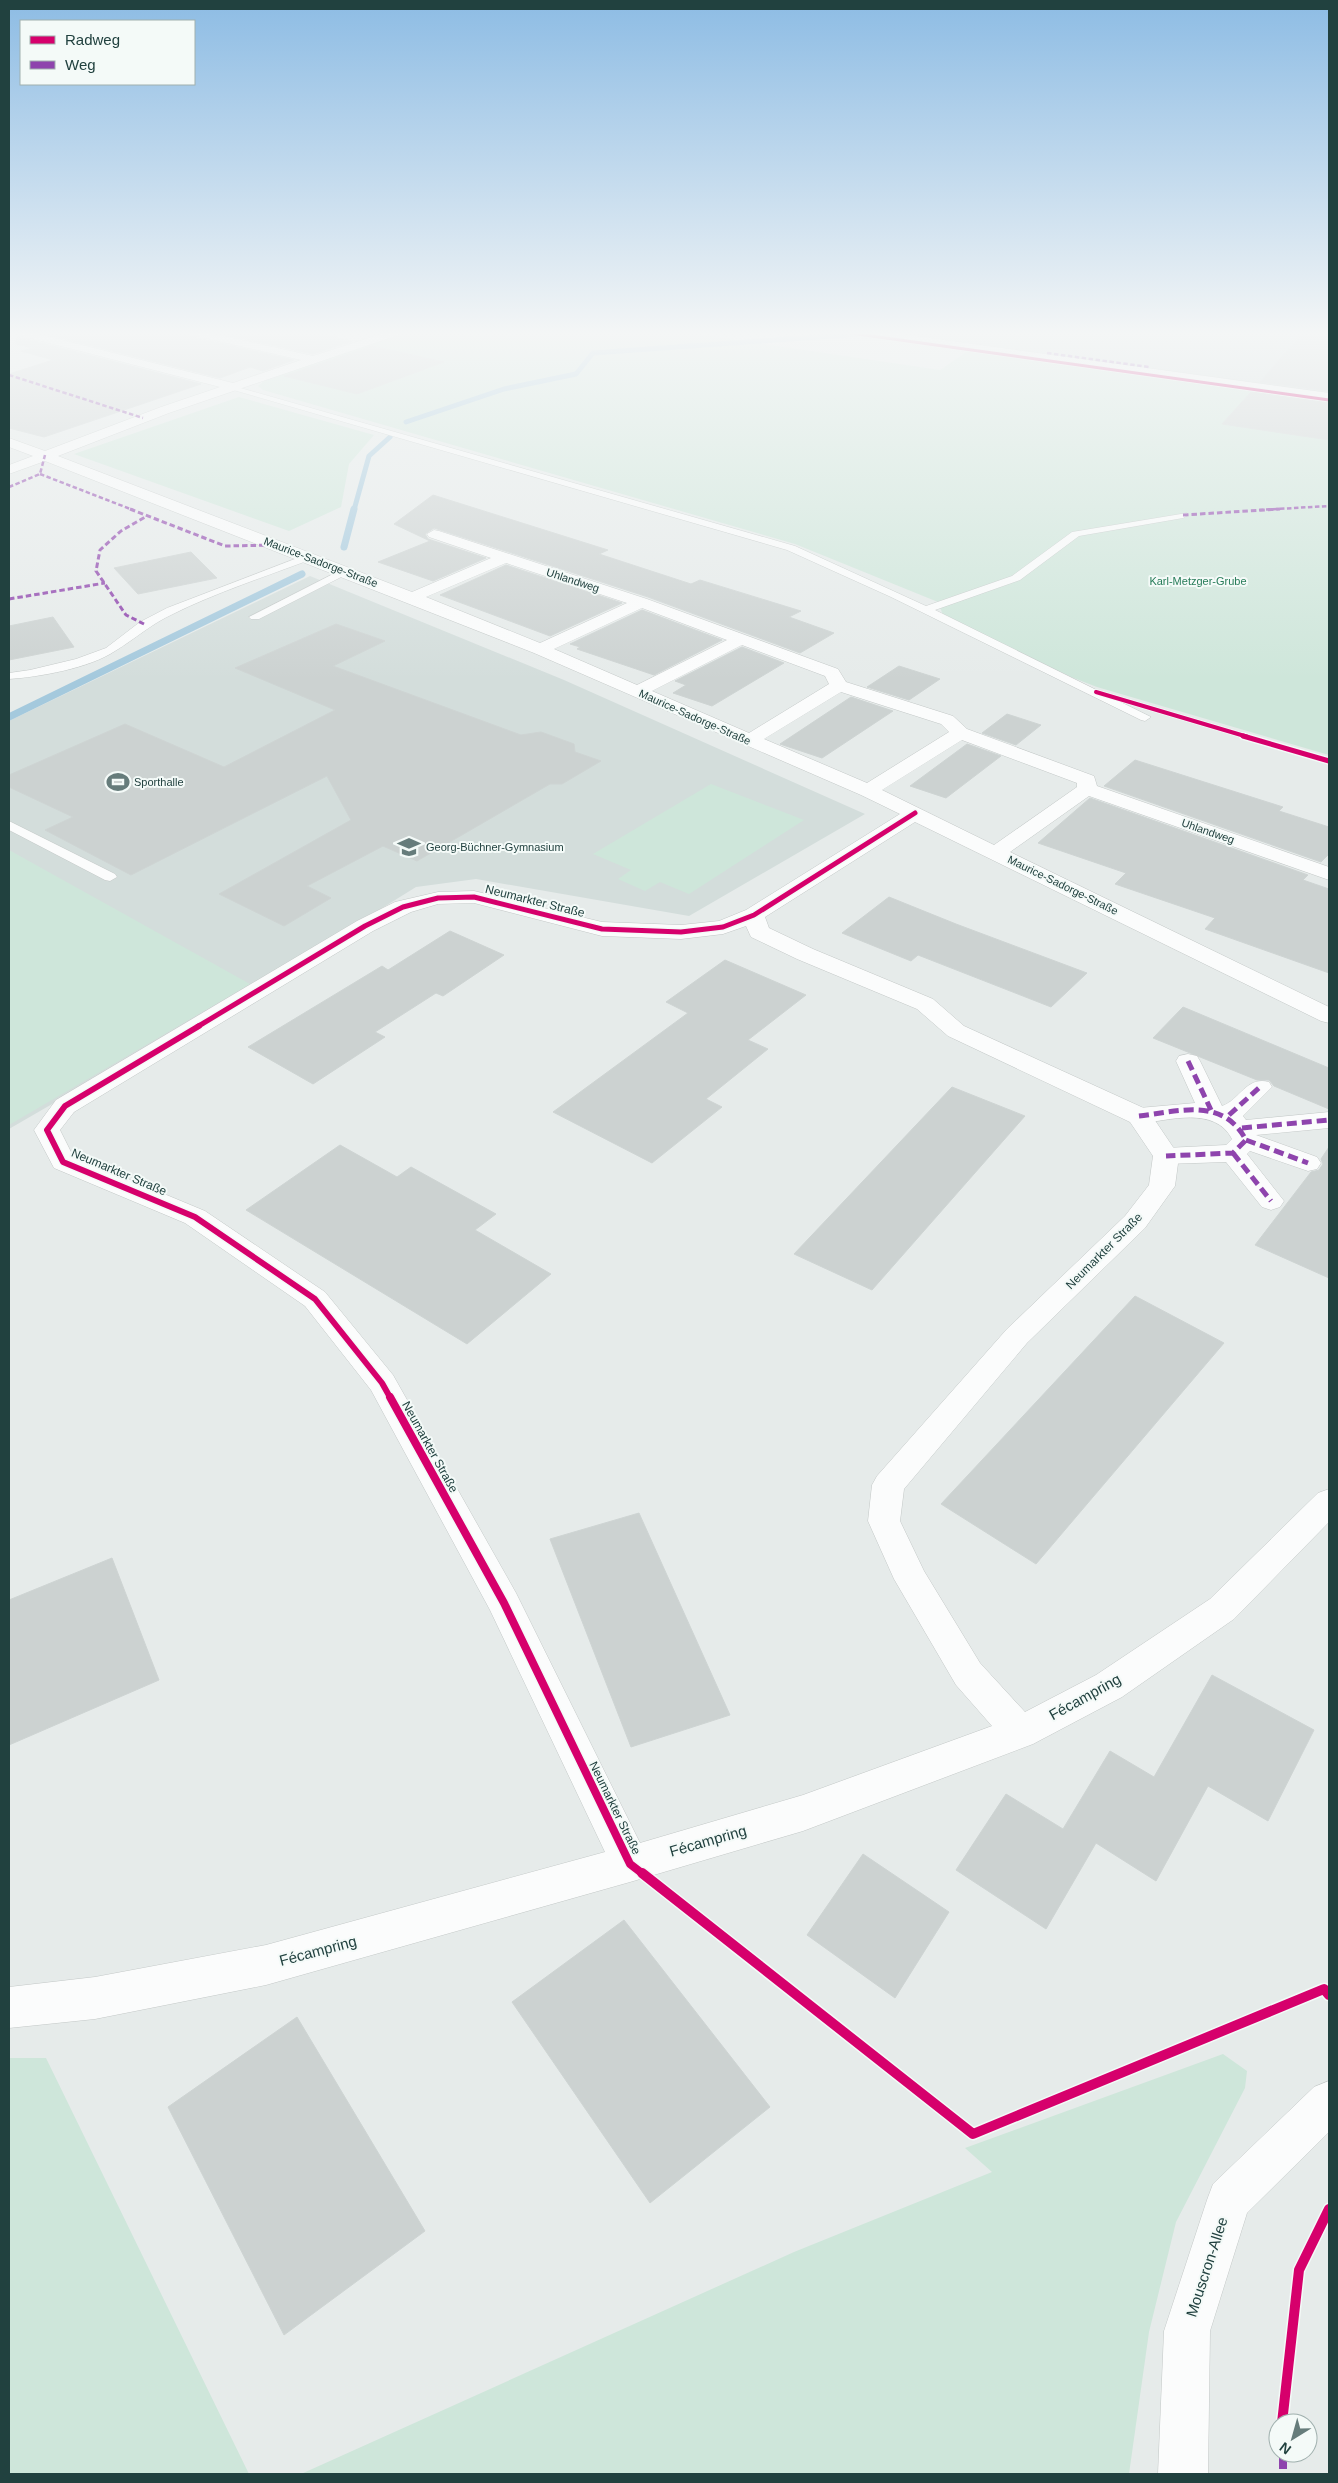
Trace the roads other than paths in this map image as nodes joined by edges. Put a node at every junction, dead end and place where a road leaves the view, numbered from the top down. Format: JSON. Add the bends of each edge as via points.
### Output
{"nodes":[{"id":1,"x":28,"y":449,"type":"edge"},
{"id":2,"x":61,"y":449,"type":"edge"},
{"id":3,"x":447,"y":449,"type":"edge"},
{"id":4,"x":44,"y":455,"type":"junction"},
{"id":5,"x":9,"y":470,"type":"edge"},
{"id":6,"x":1183,"y":515,"type":"dead end"},
{"id":7,"x":434,"y":534,"type":"dead end"},
{"id":8,"x":308,"y":557,"type":"junction"},
{"id":9,"x":505,"y":558,"type":"junction"},
{"id":10,"x":345,"y":571,"type":"junction"},
{"id":11,"x":412,"y":598,"type":"junction"},
{"id":12,"x":641,"y":602,"type":"junction"},
{"id":13,"x":925,"y":610,"type":"junction"},
{"id":14,"x":255,"y":617,"type":"dead end"},
{"id":15,"x":741,"y":639,"type":"junction"},
{"id":16,"x":540,"y":649,"type":"junction"},
{"id":17,"x":9,"y":676,"type":"edge"},
{"id":18,"x":839,"y":686,"type":"junction"},
{"id":19,"x":638,"y":692,"type":"junction"},
{"id":20,"x":1146,"y":717,"type":"dead end"},
{"id":21,"x":960,"y":733,"type":"junction"},
{"id":22,"x":750,"y":740,"type":"junction"},
{"id":23,"x":1087,"y":789,"type":"junction"},
{"id":24,"x":868,"y":791,"type":"junction"},
{"id":25,"x":915,"y":813,"type":"junction"},
{"id":26,"x":9,"y":825,"type":"edge"},
{"id":27,"x":997,"y":852,"type":"junction"},
{"id":28,"x":1329,"y":874,"type":"edge"},
{"id":29,"x":110,"y":877,"type":"dead end"},
{"id":30,"x":754,"y":915,"type":"junction"},
{"id":31,"x":1329,"y":1016,"type":"edge"},
{"id":32,"x":1188,"y":1061,"type":"dead end"},
{"id":33,"x":1260,"y":1087,"type":"dead end"},
{"id":34,"x":1139,"y":1116,"type":"junction"},
{"id":35,"x":1329,"y":1120,"type":"edge"},
{"id":36,"x":1232,"y":1129,"type":"junction"},
{"id":37,"x":1166,"y":1156,"type":"junction"},
{"id":38,"x":1308,"y":1163,"type":"dead end"},
{"id":39,"x":1271,"y":1201,"type":"dead end"},
{"id":40,"x":1329,"y":1502,"type":"edge"},
{"id":41,"x":1020,"y":1732,"type":"junction"},
{"id":42,"x":630,"y":1864,"type":"junction"},
{"id":43,"x":9,"y":2008,"type":"edge"},
{"id":44,"x":1329,"y":2102,"type":"edge"},
{"id":45,"x":1183,"y":2474,"type":"edge"}],
"edges":[{"from":1,"to":4,"type":"street","name":"Maurice-Sadorge-Straße"},
{"from":2,"to":4,"type":"street"},
{"from":3,"to":13,"type":"lane","via":[[791,548]]},
{"from":4,"to":5,"type":"street"},
{"from":4,"to":8,"type":"street","name":"Maurice-Sadorge-Straße"},
{"from":6,"to":13,"type":"lane","via":[[1076,534],[1016,578]]},
{"from":7,"to":9,"type":"street","name":"Uhlandweg"},
{"from":8,"to":10,"type":"street","name":"Maurice-Sadorge-Straße"},
{"from":8,"to":17,"type":"lane","via":[[171,610],[144,624],[110,650],[80,662]]},
{"from":9,"to":11,"type":"street"},
{"from":9,"to":12,"type":"street","name":"Uhlandweg"},
{"from":10,"to":11,"type":"street","name":"Maurice-Sadorge-Straße"},
{"from":10,"to":14,"type":"lane"},
{"from":11,"to":16,"type":"street","name":"Maurice-Sadorge-Straße"},
{"from":12,"to":15,"type":"street","name":"Uhlandweg"},
{"from":12,"to":16,"type":"street"},
{"from":13,"to":20,"type":"lane"},
{"from":15,"to":18,"type":"street","name":"Uhlandweg","via":[[832,673]]},
{"from":15,"to":19,"type":"street"},
{"from":16,"to":19,"type":"street","name":"Maurice-Sadorge-Straße"},
{"from":18,"to":21,"type":"street","name":"Uhlandweg","via":[[947,720]]},
{"from":18,"to":22,"type":"street"},
{"from":19,"to":22,"type":"street","name":"Maurice-Sadorge-Straße"},
{"from":21,"to":23,"type":"street","name":"Uhlandweg","via":[[1087,780]]},
{"from":21,"to":24,"type":"street"},
{"from":22,"to":24,"type":"street","name":"Maurice-Sadorge-Straße"},
{"from":23,"to":27,"type":"street"},
{"from":23,"to":28,"type":"street","name":"Uhlandweg"},
{"from":24,"to":25,"type":"street","name":"Maurice-Sadorge-Straße"},
{"from":25,"to":27,"type":"street","name":"Maurice-Sadorge-Straße"},
{"from":25,"to":30,"type":"street","name":"Neumarkter Straße"},
{"from":26,"to":29,"type":"lane"},
{"from":27,"to":31,"type":"street","name":"Maurice-Sadorge-Straße"},
{"from":30,"to":34,"type":"street","via":[[760,932],[925,1004],[956,1031]]},
{"from":30,"to":42,"type":"street","name":"Neumarkter Straße","via":[[722,926],[681,932],[602,929],[474,898],[438,898],[403,907],[365,926],[65,1106],[47,1130],[63,1162],[195,1217],[315,1300],[382,1383],[504,1603]]},
{"from":32,"to":36,"type":"street"},
{"from":33,"to":36,"type":"street"},
{"from":34,"to":36,"type":"street"},
{"from":34,"to":37,"type":"street"},
{"from":35,"to":36,"type":"street"},
{"from":36,"to":37,"type":"street"},
{"from":36,"to":38,"type":"street"},
{"from":36,"to":39,"type":"street"},
{"from":37,"to":41,"type":"street","name":"Neumarkter Straße","via":[[1162,1186],[1135,1222],[1016,1336],[888,1485],[884,1521],[911,1579],[968,1674]]},
{"from":40,"to":41,"type":"street","name":"Fécampring","via":[[1222,1609],[1109,1686]]},
{"from":41,"to":42,"type":"street","name":"Fécampring","via":[[803,1813]]},
{"from":42,"to":43,"type":"street","name":"Fécampring","via":[[266,1965],[95,1998]]},
{"from":44,"to":45,"type":"street","name":"Mouscron-Allee","via":[[1228,2200],[1187,2331]]}]}
